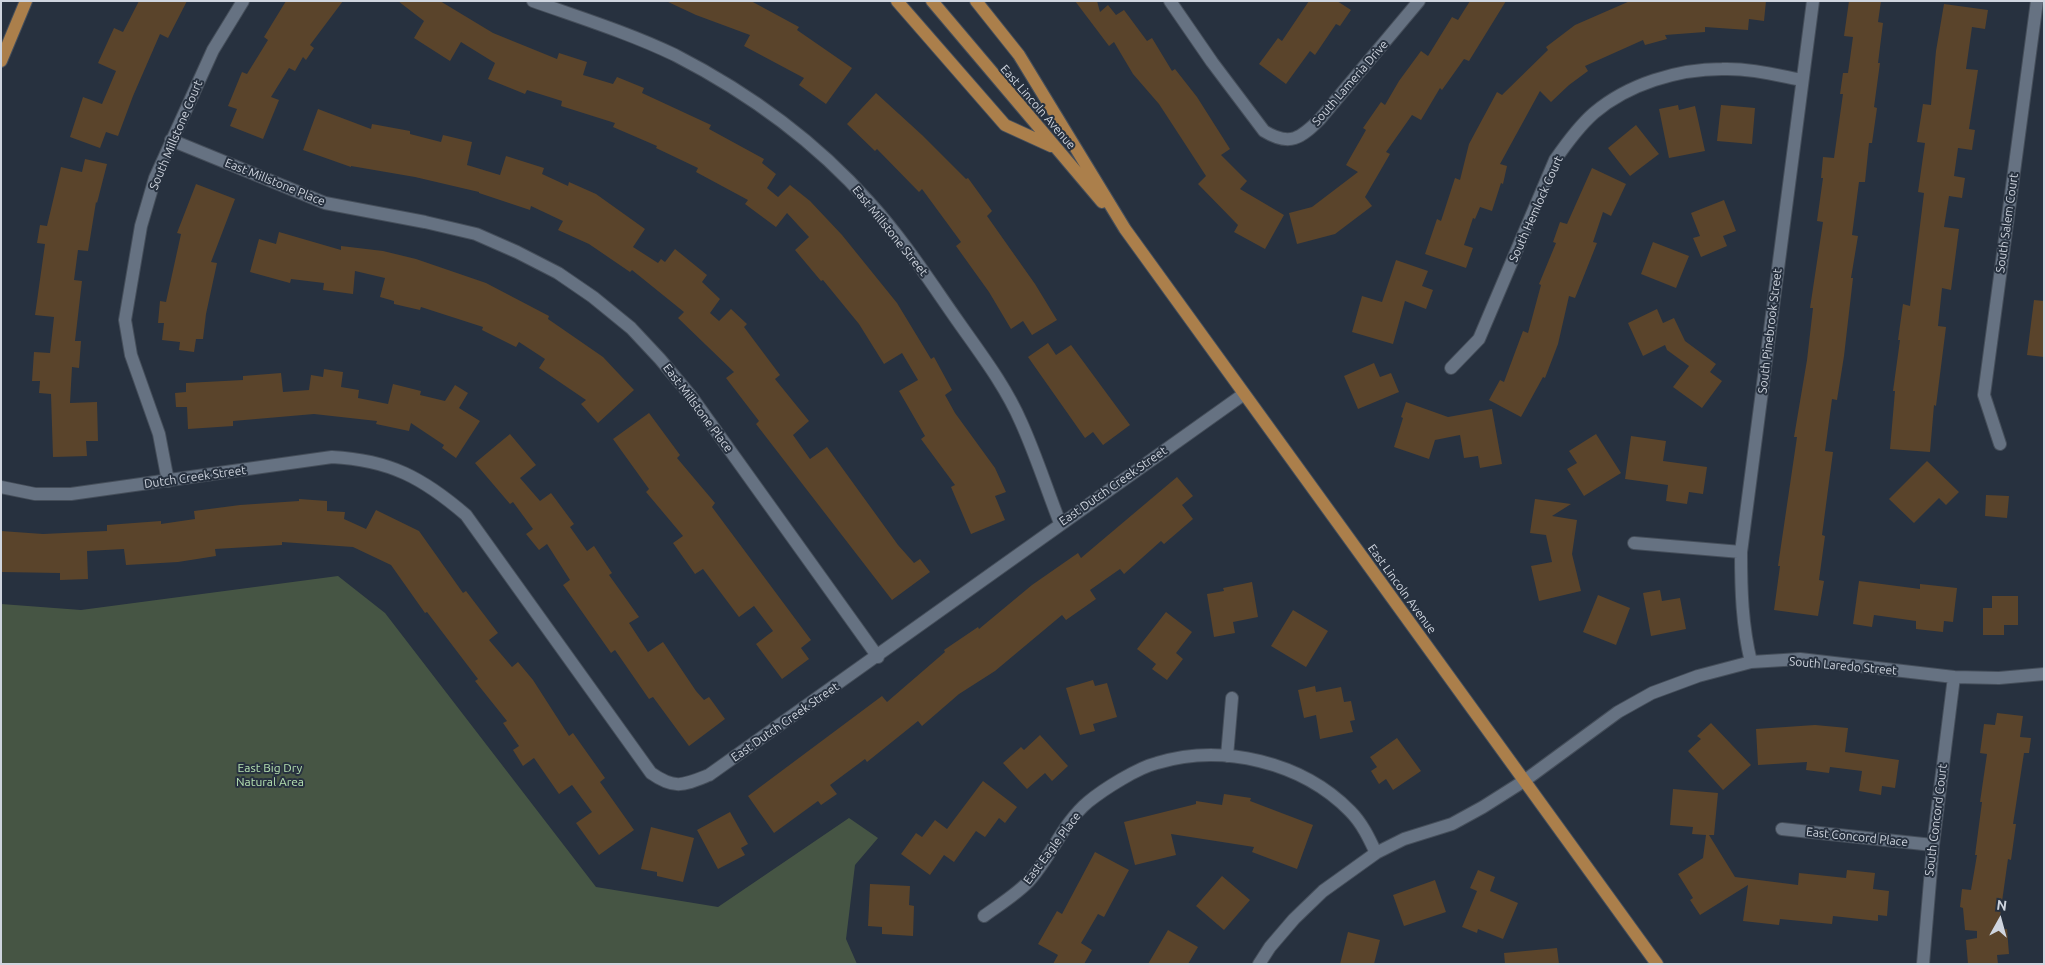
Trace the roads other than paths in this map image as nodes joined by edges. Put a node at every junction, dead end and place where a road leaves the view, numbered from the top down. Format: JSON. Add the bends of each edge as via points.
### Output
{"nodes":[{"id":1,"x":26,"y":1,"type":"edge"},
{"id":2,"x":244,"y":1,"type":"edge"},
{"id":3,"x":533,"y":1,"type":"edge"},
{"id":4,"x":897,"y":1,"type":"edge"},
{"id":5,"x":932,"y":1,"type":"edge"},
{"id":6,"x":976,"y":1,"type":"edge"},
{"id":7,"x":1170,"y":1,"type":"edge"},
{"id":8,"x":1420,"y":1,"type":"edge"},
{"id":9,"x":1813,"y":1,"type":"edge"},
{"id":10,"x":2037,"y":1,"type":"edge"},
{"id":11,"x":1,"y":61,"type":"edge"},
{"id":12,"x":1802,"y":80,"type":"junction"},
{"id":13,"x":171,"y":140,"type":"junction"},
{"id":14,"x":1056,"y":148,"type":"junction"},
{"id":15,"x":1125,"y":229,"type":"junction"},
{"id":16,"x":1451,"y":368,"type":"dead end"},
{"id":17,"x":1244,"y":394,"type":"junction"},
{"id":18,"x":2000,"y":444,"type":"dead end"},
{"id":19,"x":389,"y":466,"type":"joint"},
{"id":20,"x":168,"y":481,"type":"junction"},
{"id":21,"x":1,"y":487,"type":"edge"},
{"id":22,"x":1060,"y":524,"type":"junction"},
{"id":23,"x":1634,"y":542,"type":"dead end"},
{"id":24,"x":1741,"y":552,"type":"junction"},
{"id":25,"x":878,"y":656,"type":"junction"},
{"id":26,"x":1752,"y":662,"type":"junction"},
{"id":27,"x":2044,"y":674,"type":"edge"},
{"id":28,"x":1954,"y":677,"type":"junction"},
{"id":29,"x":1232,"y":698,"type":"dead end"},
{"id":30,"x":1227,"y":756,"type":"junction"},
{"id":31,"x":1524,"y":781,"type":"junction"},
{"id":32,"x":1782,"y":829,"type":"dead end"},
{"id":33,"x":1933,"y":845,"type":"junction"},
{"id":34,"x":1376,"y":853,"type":"junction"},
{"id":35,"x":984,"y":916,"type":"dead end"},
{"id":36,"x":1259,"y":964,"type":"edge"},
{"id":37,"x":1657,"y":964,"type":"edge"},
{"id":38,"x":1923,"y":964,"type":"edge"}],
"edges":[{"from":1,"to":11,"type":"main road"},
{"from":2,"to":13,"type":"street","name":"South Millstone Court","via":[[213,50]]},
{"from":3,"to":22,"type":"street","name":"East Millstone Street","via":[[629,35],[674,56],[781,120],[825,157],[911,252],[1004,388],[1021,422]]},
{"from":4,"to":14,"type":"main road","via":[[1005,126]]},
{"from":5,"to":14,"type":"main road","name":"East Lincoln Avenue"},
{"from":6,"to":15,"type":"main road","name":"East Lincoln Avenue","via":[[1020,55]]},
{"from":7,"to":8,"type":"street","name":"South Lameria Drive","via":[[1264,131],[1288,140],[1303,136],[1320,119]]},
{"from":9,"to":12,"type":"street","name":"South Pinebrook Street"},
{"from":10,"to":18,"type":"street","name":"South Salem Court","via":[[1984,396]]},
{"from":12,"to":16,"type":"street","name":"South Hemlock Court","via":[[1757,71],[1722,69],[1689,72],[1656,80],[1621,94],[1594,113],[1554,160],[1479,339]]},
{"from":12,"to":24,"type":"street","name":"South Pinebrook Street"},
{"from":13,"to":20,"type":"street","name":"South Millstone Court","via":[[155,178],[141,226],[125,320],[131,355],[159,434]]},
{"from":13,"to":25,"type":"street","name":"East Millstone Place","via":[[325,204],[476,234],[558,274],[593,297],[631,328],[691,396]]},
{"from":14,"to":15,"type":"main road","name":"East Lincoln Avenue"},
{"from":15,"to":17,"type":"main road","name":"East Lincoln Avenue"},
{"from":17,"to":22,"type":"street","name":"East Dutch Creek Street"},
{"from":17,"to":31,"type":"main road","name":"East Lincoln Avenue"},
{"from":19,"to":20,"type":"street","name":"Dutch Creek Street","via":[[360,458],[332,457]]},
{"from":19,"to":25,"type":"street","name":"East Dutch Creek Street","via":[[444,496],[466,515],[651,772],[664,782],[685,785],[709,775]]},
{"from":20,"to":21,"type":"street","name":"Dutch Creek Street","via":[[71,494],[35,494]]},
{"from":22,"to":25,"type":"street","name":"East Dutch Creek Street"},
{"from":23,"to":24,"type":"street"},
{"from":24,"to":26,"type":"street","name":"South Pinebrook Street","via":[[1744,634]]},
{"from":26,"to":28,"type":"street","name":"South Laredo Street","via":[[1800,659]]},
{"from":26,"to":31,"type":"street","name":"South Laredo Street","via":[[1698,676],[1652,693],[1618,712]]},
{"from":27,"to":28,"type":"street","name":"South Laredo Street","via":[[2000,678]]},
{"from":28,"to":33,"type":"street","name":"South Concord Court"},
{"from":29,"to":30,"type":"street"},
{"from":30,"to":34,"type":"street","name":"East Eagle Place","via":[[1288,769],[1332,795],[1360,823]]},
{"from":30,"to":35,"type":"street","name":"East Eagle Place","via":[[1187,757],[1155,763],[1131,774],[1088,802],[1069,823],[1028,882]]},
{"from":31,"to":34,"type":"street","name":"South Laredo Street","via":[[1452,824],[1404,839]]},
{"from":31,"to":37,"type":"main road","name":"East Lincoln Avenue"},
{"from":32,"to":33,"type":"street","name":"East Concord Place"},
{"from":33,"to":38,"type":"street","name":"South Concord Court"},
{"from":34,"to":36,"type":"street","name":"South Laredo Street","via":[[1323,891],[1294,919]]}]}
